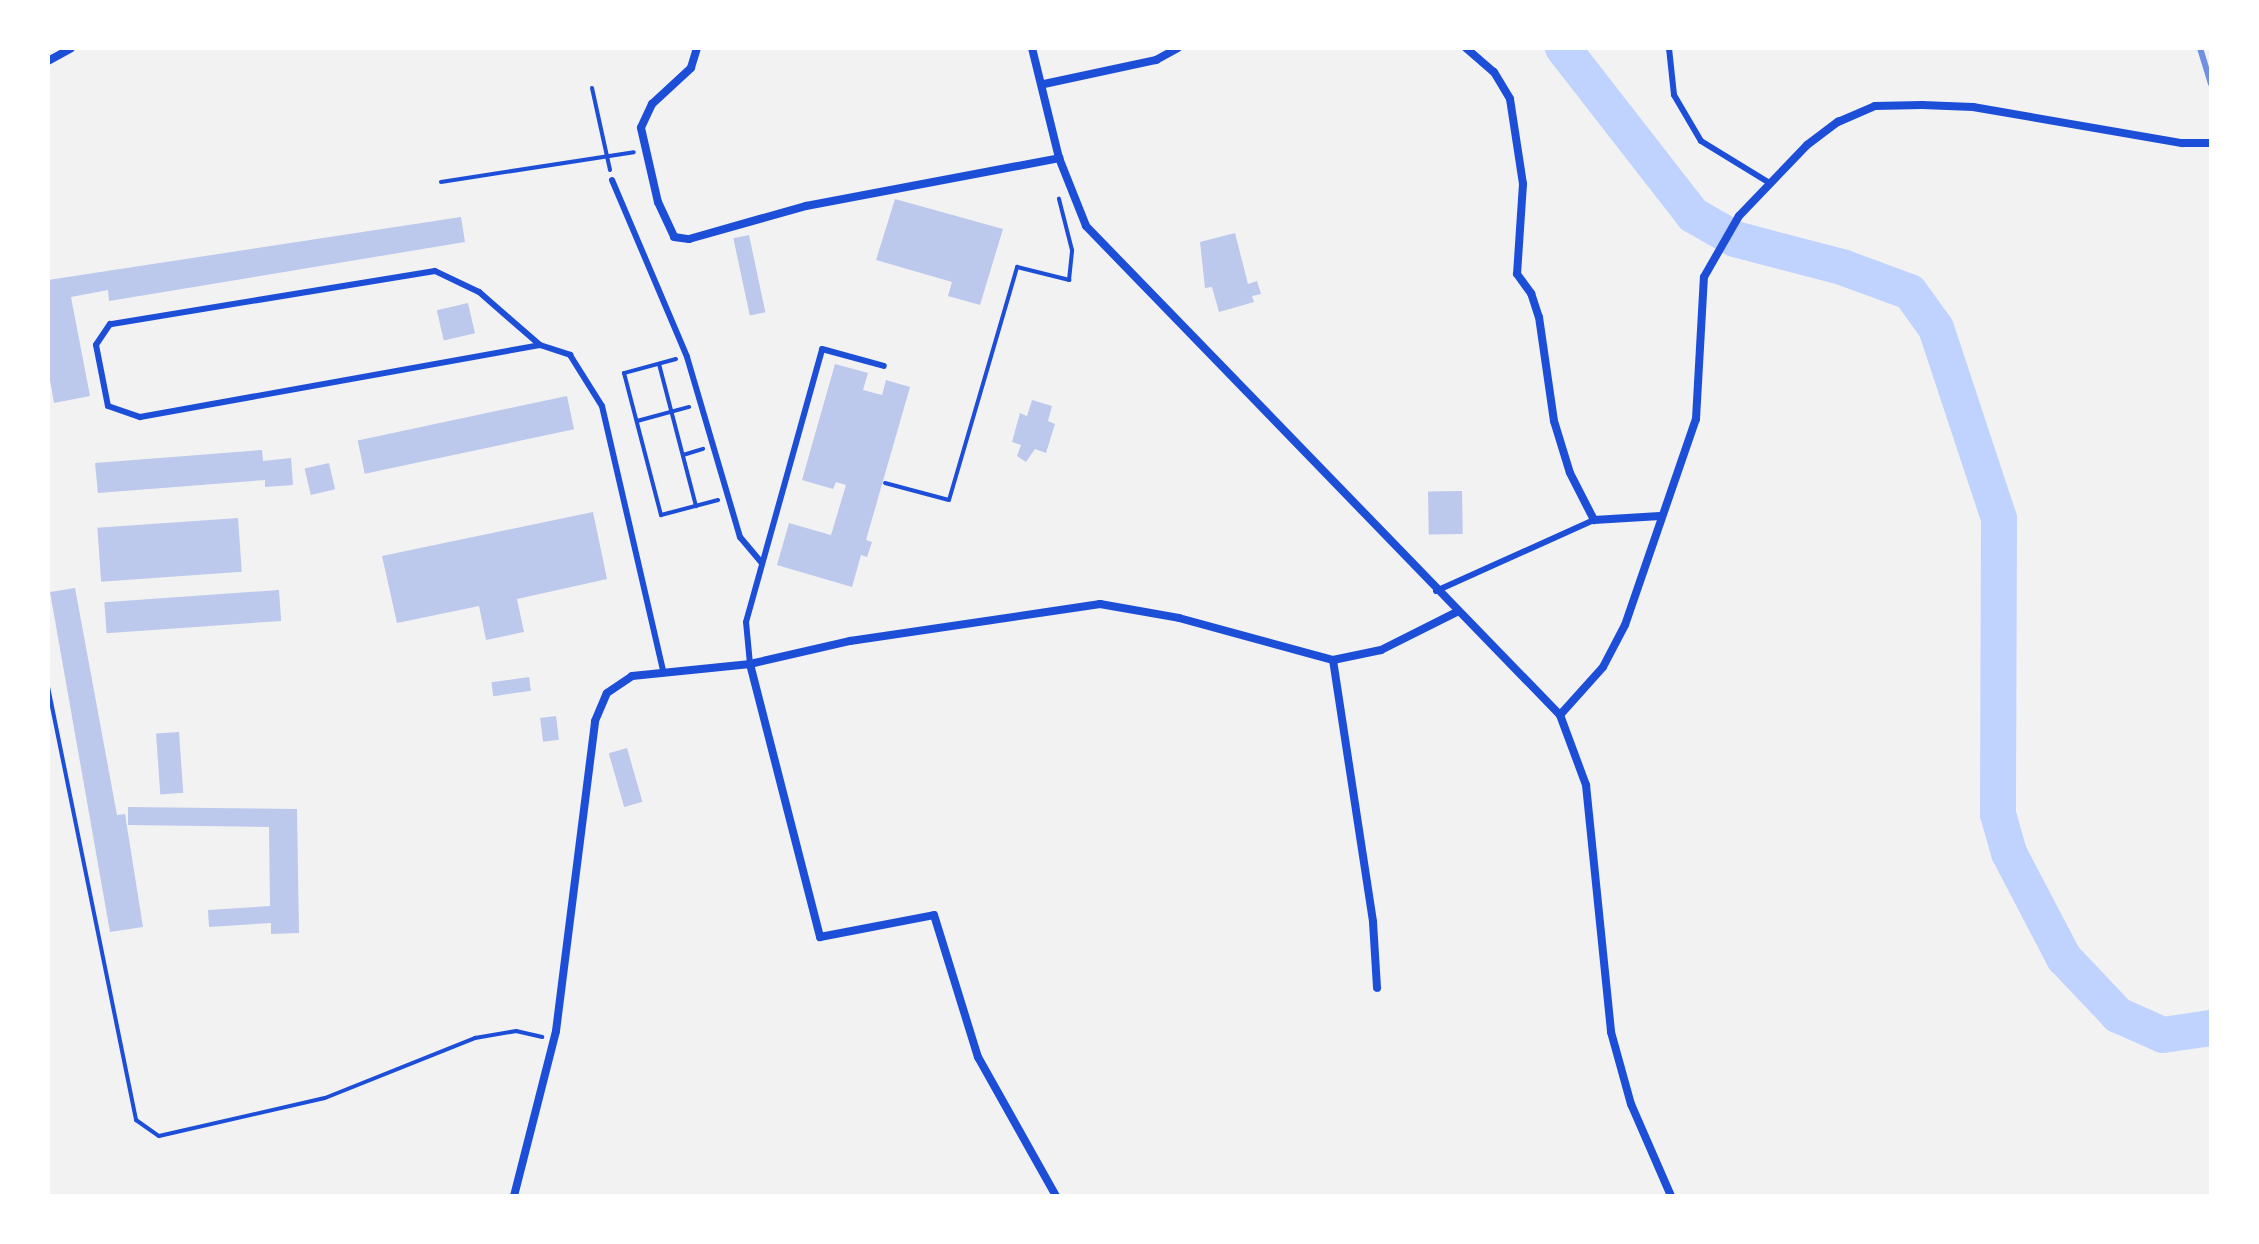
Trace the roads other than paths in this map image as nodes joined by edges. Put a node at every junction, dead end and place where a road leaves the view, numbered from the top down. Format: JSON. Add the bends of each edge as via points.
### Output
{"nodes":[{"id":1,"x":71,"y":48,"type":"edge"},
{"id":2,"x":697,"y":48,"type":"edge"},
{"id":3,"x":1032,"y":48,"type":"edge"},
{"id":4,"x":1178,"y":48,"type":"edge"},
{"id":5,"x":1466,"y":48,"type":"edge"},
{"id":6,"x":1669,"y":48,"type":"edge"},
{"id":7,"x":48,"y":61,"type":"edge"},
{"id":8,"x":1044,"y":84,"type":"junction"},
{"id":9,"x":2211,"y":143,"type":"edge"},
{"id":10,"x":1059,"y":158,"type":"junction"},
{"id":11,"x":612,"y":180,"type":"road end"},
{"id":12,"x":1768,"y":182,"type":"junction"},
{"id":13,"x":540,"y":345,"type":"junction"},
{"id":14,"x":884,"y":366,"type":"dead end"},
{"id":15,"x":1660,"y":516,"type":"junction"},
{"id":16,"x":1594,"y":520,"type":"junction"},
{"id":17,"x":761,"y":562,"type":"junction"},
{"id":18,"x":1436,"y":591,"type":"junction"},
{"id":19,"x":1457,"y":612,"type":"junction"},
{"id":20,"x":1333,"y":660,"type":"junction"},
{"id":21,"x":750,"y":664,"type":"junction"},
{"id":22,"x":663,"y":670,"type":"junction"},
{"id":23,"x":1560,"y":715,"type":"junction"},
{"id":24,"x":1377,"y":988,"type":"dead end"},
{"id":25,"x":514,"y":1196,"type":"edge"},
{"id":26,"x":1056,"y":1196,"type":"edge"},
{"id":27,"x":1671,"y":1196,"type":"edge"}],
"edges":[{"from":1,"to":7,"type":"street"},
{"from":2,"to":10,"type":"street","via":[[691,68],[645,115],[641,128],[666,227],[674,237],[689,239],[806,206]]},
{"from":3,"to":8,"type":"street"},
{"from":4,"to":8,"type":"street","via":[[1156,60]]},
{"from":5,"to":16,"type":"street","via":[[1494,72],[1510,99],[1523,184],[1517,274],[1539,317],[1554,421],[1570,473]]},
{"from":6,"to":12,"type":"lane","via":[[1674,95],[1701,141]]},
{"from":8,"to":10,"type":"street"},
{"from":9,"to":12,"type":"street","via":[[2182,143],[1973,107],[1875,106],[1838,122]]},
{"from":10,"to":18,"type":"street","via":[[1070,196],[1105,249]]},
{"from":11,"to":17,"type":"lane","via":[[702,404],[740,537]]},
{"from":12,"to":15,"type":"street","via":[[1739,216],[1704,277],[1696,419]]},
{"from":13,"to":13,"type":"lane","via":[[140,417],[108,406],[96,345],[110,324],[435,271],[479,292]]},
{"from":13,"to":22,"type":"lane","via":[[570,355],[602,406]]},
{"from":14,"to":17,"type":"lane","via":[[822,349]]},
{"from":15,"to":16,"type":"street"},
{"from":15,"to":23,"type":"street","via":[[1625,625],[1590,685]]},
{"from":16,"to":18,"type":"lane"},
{"from":17,"to":21,"type":"lane","via":[[746,622]]},
{"from":18,"to":19,"type":"street"},
{"from":19,"to":20,"type":"street","via":[[1381,650]]},
{"from":19,"to":23,"type":"street"},
{"from":20,"to":21,"type":"street","via":[[1179,618],[1100,604],[850,641]]},
{"from":20,"to":24,"type":"street","via":[[1373,922]]},
{"from":21,"to":22,"type":"street"},
{"from":21,"to":26,"type":"street","via":[[820,937],[934,915],[978,1057]]},
{"from":22,"to":25,"type":"street","via":[[632,676],[607,693],[595,721],[554,1039]]},
{"from":23,"to":27,"type":"street","via":[[1586,785],[1611,1032],[1631,1104]]}]}
